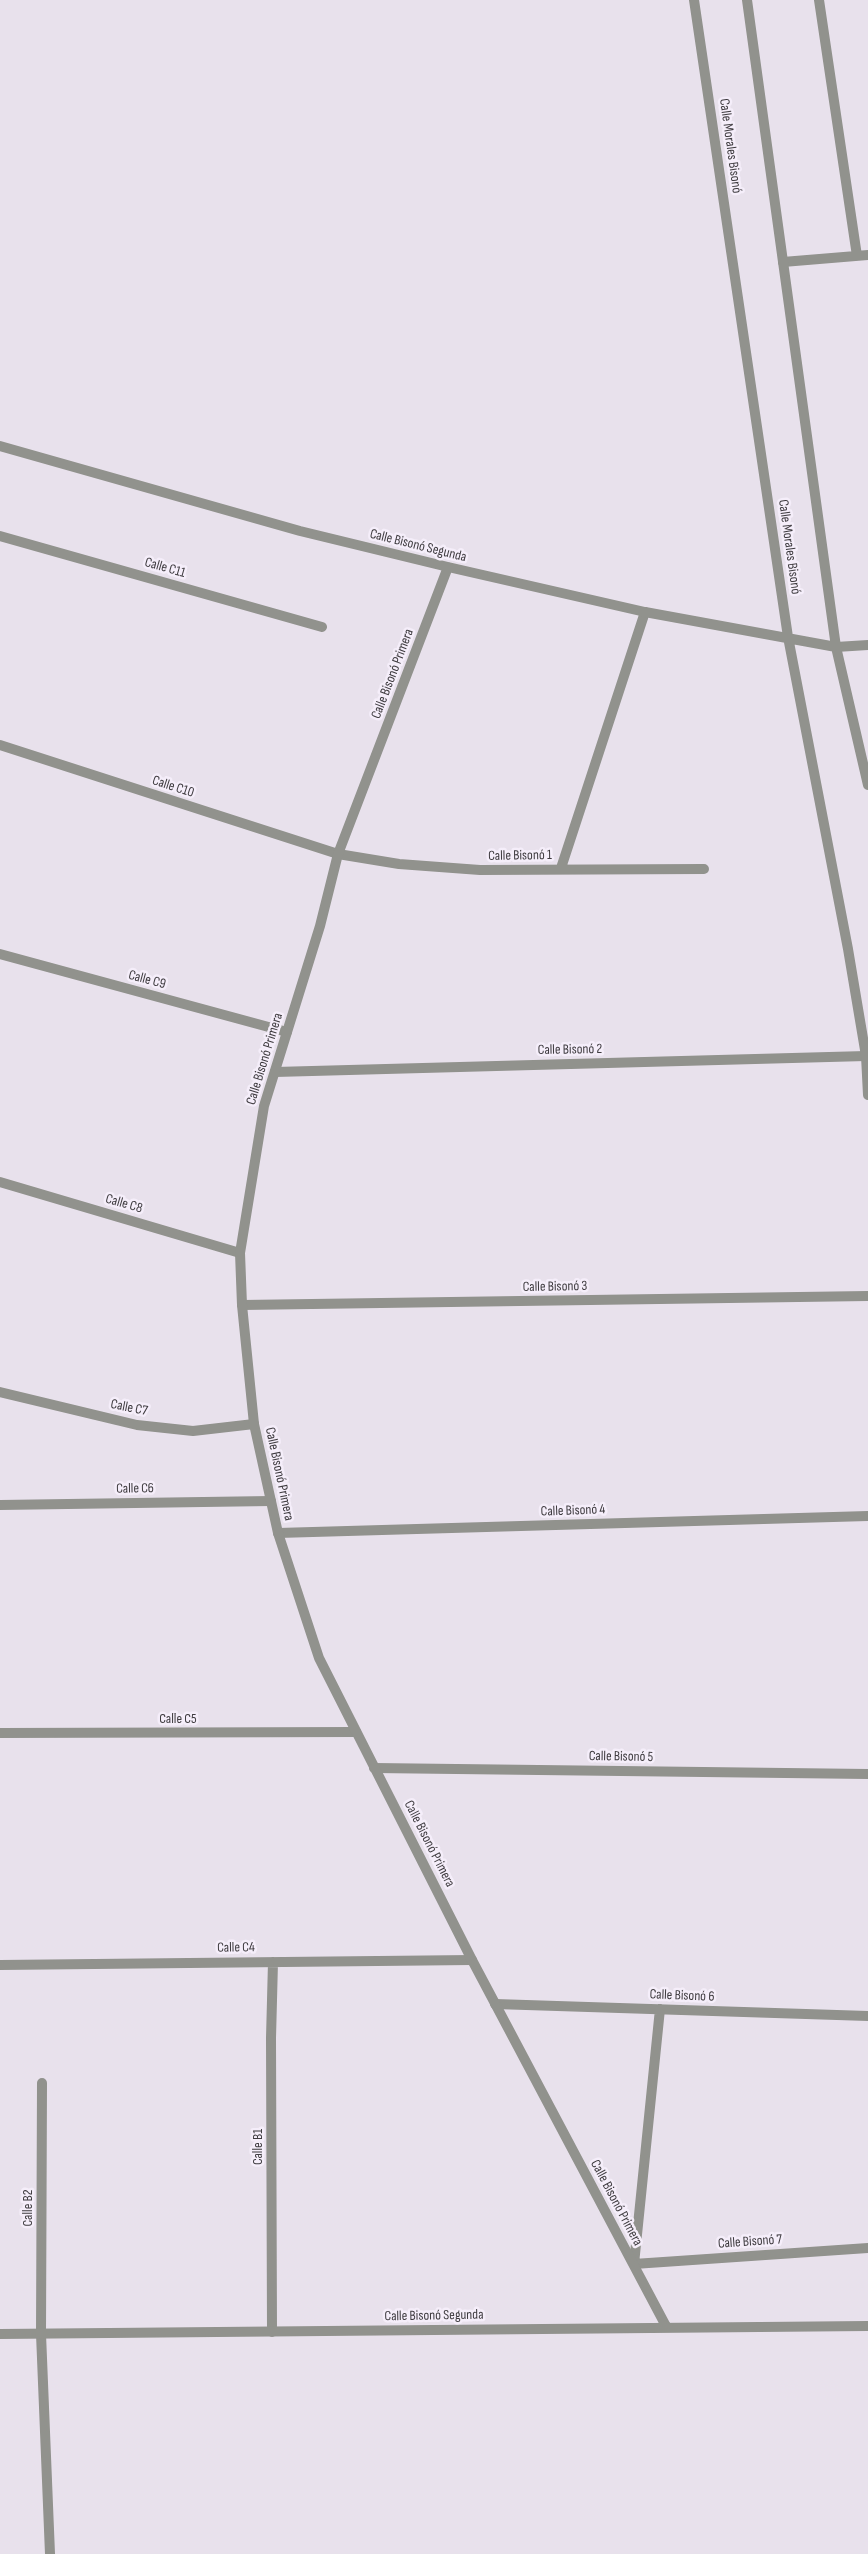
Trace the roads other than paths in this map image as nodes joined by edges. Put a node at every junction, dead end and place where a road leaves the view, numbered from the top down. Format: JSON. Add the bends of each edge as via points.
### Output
{"nodes":[{"id":1,"x":694,"y":0,"type":"edge"},
{"id":2,"x":747,"y":0,"type":"edge"},
{"id":3,"x":819,"y":0,"type":"edge"},
{"id":4,"x":868,"y":255,"type":"edge"},
{"id":5,"x":857,"y":256,"type":"junction"},
{"id":6,"x":784,"y":262,"type":"junction"},
{"id":7,"x":0,"y":446,"type":"edge"},
{"id":8,"x":0,"y":536,"type":"edge"},
{"id":9,"x":448,"y":567,"type":"junction"},
{"id":10,"x":645,"y":612,"type":"junction"},
{"id":11,"x":322,"y":627,"type":"dead end"},
{"id":12,"x":788,"y":637,"type":"junction"},
{"id":13,"x":868,"y":645,"type":"edge"},
{"id":14,"x":836,"y":647,"type":"junction"},
{"id":15,"x":0,"y":745,"type":"edge"},
{"id":16,"x":868,"y":785,"type":"edge"},
{"id":17,"x":338,"y":854,"type":"junction"},
{"id":18,"x":561,"y":868,"type":"junction"},
{"id":19,"x":704,"y":869,"type":"dead end"},
{"id":20,"x":0,"y":954,"type":"edge"},
{"id":21,"x":287,"y":1032,"type":"junction"},
{"id":22,"x":866,"y":1056,"type":"junction"},
{"id":23,"x":275,"y":1072,"type":"junction"},
{"id":24,"x":868,"y":1095,"type":"edge"},
{"id":25,"x":0,"y":1182,"type":"edge"},
{"id":26,"x":240,"y":1253,"type":"junction"},
{"id":27,"x":868,"y":1296,"type":"edge"},
{"id":28,"x":242,"y":1305,"type":"junction"},
{"id":29,"x":0,"y":1392,"type":"edge"},
{"id":30,"x":254,"y":1424,"type":"junction"},
{"id":31,"x":271,"y":1500,"type":"junction"},
{"id":32,"x":0,"y":1505,"type":"edge"},
{"id":33,"x":868,"y":1516,"type":"edge"},
{"id":34,"x":278,"y":1533,"type":"junction"},
{"id":35,"x":356,"y":1732,"type":"junction"},
{"id":36,"x":0,"y":1734,"type":"edge"},
{"id":37,"x":374,"y":1768,"type":"junction"},
{"id":38,"x":868,"y":1774,"type":"edge"},
{"id":39,"x":472,"y":1960,"type":"junction"},
{"id":40,"x":274,"y":1962,"type":"junction"},
{"id":41,"x":0,"y":1965,"type":"edge"},
{"id":42,"x":495,"y":2004,"type":"junction"},
{"id":43,"x":660,"y":2009,"type":"junction"},
{"id":44,"x":868,"y":2016,"type":"edge"},
{"id":45,"x":42,"y":2083,"type":"dead end"},
{"id":46,"x":868,"y":2248,"type":"edge"},
{"id":47,"x":634,"y":2264,"type":"junction"},
{"id":48,"x":868,"y":2326,"type":"edge"},
{"id":49,"x":667,"y":2328,"type":"junction"},
{"id":50,"x":272,"y":2332,"type":"junction"},
{"id":51,"x":0,"y":2334,"type":"edge"},
{"id":52,"x":41,"y":2334,"type":"junction"},
{"id":53,"x":50,"y":2554,"type":"edge"}],
"edges":[{"from":1,"to":12,"type":"street","name":"Calle Morales Bisonó"},
{"from":2,"to":6,"type":"street"},
{"from":3,"to":5,"type":"street"},
{"from":4,"to":5,"type":"street"},
{"from":5,"to":6,"type":"street"},
{"from":6,"to":14,"type":"street"},
{"from":7,"to":9,"type":"street","name":"Calle Bisonó Segunda","via":[[300,531]]},
{"from":8,"to":11,"type":"street","name":"Calle C11"},
{"from":9,"to":10,"type":"street","name":"Calle Bisonó Segunda"},
{"from":9,"to":17,"type":"street","name":"Calle Bisonó Primera"},
{"from":10,"to":12,"type":"street","name":"Calle Bisonó Segunda"},
{"from":10,"to":18,"type":"street"},
{"from":12,"to":14,"type":"street","name":"Calle Bisonó Segunda"},
{"from":12,"to":22,"type":"street","name":"Calle Morales Bisonó"},
{"from":13,"to":14,"type":"street","name":"Calle Bisonó Segunda"},
{"from":14,"to":16,"type":"street"},
{"from":15,"to":17,"type":"street","name":"Calle C10"},
{"from":17,"to":18,"type":"street","name":"Calle Bisonó 1","via":[[399,864],[480,870]]},
{"from":17,"to":21,"type":"street","name":"Calle Bisonó Primera","via":[[320,926]]},
{"from":18,"to":19,"type":"street","name":"Calle Bisonó 1"},
{"from":20,"to":21,"type":"street","name":"Calle C9"},
{"from":21,"to":23,"type":"street","name":"Calle Bisonó Primera"},
{"from":22,"to":23,"type":"street","name":"Calle Bisonó 2"},
{"from":22,"to":24,"type":"street","name":"Calle Morales Bisonó"},
{"from":23,"to":26,"type":"street","name":"Calle Bisonó Primera","via":[[264,1106]]},
{"from":25,"to":26,"type":"street","name":"Calle C8"},
{"from":26,"to":28,"type":"street","name":"Calle Bisonó Primera"},
{"from":27,"to":28,"type":"street","name":"Calle Bisonó 3"},
{"from":28,"to":30,"type":"street","name":"Calle Bisonó Primera"},
{"from":29,"to":30,"type":"street","name":"Calle C7","via":[[137,1425],[193,1430]]},
{"from":30,"to":31,"type":"street","name":"Calle Bisonó Primera"},
{"from":31,"to":32,"type":"street","name":"Calle C6"},
{"from":31,"to":34,"type":"street","name":"Calle Bisonó Primera"},
{"from":33,"to":34,"type":"street","name":"Calle Bisonó 4"},
{"from":34,"to":35,"type":"street","name":"Calle Bisonó Primera","via":[[319,1658]]},
{"from":35,"to":36,"type":"street","name":"Calle C5"},
{"from":35,"to":37,"type":"street","name":"Calle Bisonó Primera"},
{"from":37,"to":38,"type":"street","name":"Calle Bisonó 5"},
{"from":37,"to":39,"type":"street","name":"Calle Bisonó Primera"},
{"from":39,"to":40,"type":"street","name":"Calle C4"},
{"from":39,"to":42,"type":"street","name":"Calle Bisonó Primera"},
{"from":40,"to":41,"type":"street","name":"Calle C4"},
{"from":40,"to":50,"type":"street","name":"Calle B1","via":[[271,2038]]},
{"from":42,"to":43,"type":"street","name":"Calle Bisonó 6"},
{"from":42,"to":47,"type":"street","name":"Calle Bisonó Primera"},
{"from":43,"to":44,"type":"street","name":"Calle Bisonó 6"},
{"from":43,"to":47,"type":"street"},
{"from":45,"to":52,"type":"street","name":"Calle B2"},
{"from":46,"to":47,"type":"street","name":"Calle Bisonó 7"},
{"from":47,"to":49,"type":"street","name":"Calle Bisonó Primera"},
{"from":48,"to":49,"type":"street","name":"Calle Bisonó Segunda"},
{"from":49,"to":50,"type":"street","name":"Calle Bisonó Segunda"},
{"from":50,"to":52,"type":"street","name":"Calle Bisonó Segunda"},
{"from":51,"to":52,"type":"street","name":"Calle Bisonó Segunda"},
{"from":52,"to":53,"type":"street","name":"Calle B2"}]}
